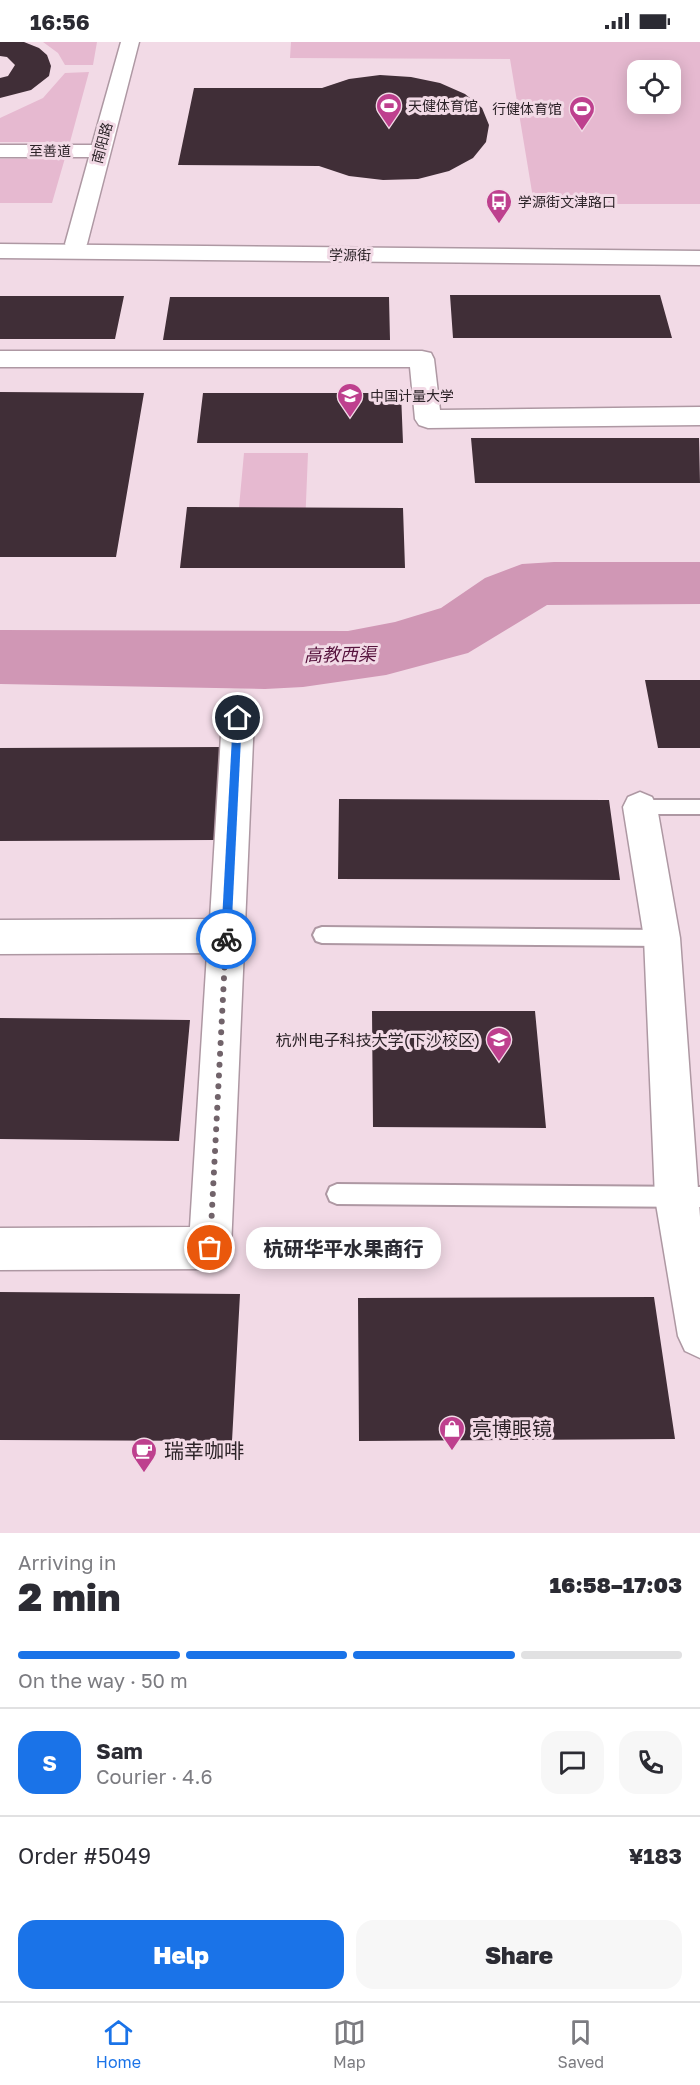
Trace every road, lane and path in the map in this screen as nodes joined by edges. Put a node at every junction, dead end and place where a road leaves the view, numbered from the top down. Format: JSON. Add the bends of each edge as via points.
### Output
{"nodes":[{"id":1,"x":130,"y":42,"type":"edge"},
{"id":2,"x":0,"y":151,"type":"edge"},
{"id":3,"x":100,"y":151,"type":"junction"},
{"id":4,"x":0,"y":243,"type":"edge"},
{"id":5,"x":76,"y":244,"type":"junction"},
{"id":6,"x":700,"y":245,"type":"edge"},
{"id":7,"x":0,"y":251,"type":"edge"},
{"id":8,"x":700,"y":258,"type":"edge"},
{"id":9,"x":0,"y":359,"type":"edge"},
{"id":10,"x":700,"y":416,"type":"edge"},
{"id":11,"x":238,"y":718,"type":"dead end"},
{"id":12,"x":640,"y":807,"type":"joint"},
{"id":13,"x":700,"y":807,"type":"edge"},
{"id":14,"x":322,"y":935,"type":"dead end"},
{"id":15,"x":226,"y":936,"type":"junction"},
{"id":16,"x":0,"y":937,"type":"edge"},
{"id":17,"x":662,"y":938,"type":"junction"},
{"id":18,"x":337,"y":1194,"type":"dead end"},
{"id":19,"x":688,"y":1197,"type":"edge"},
{"id":20,"x":0,"y":1249,"type":"edge"},
{"id":21,"x":700,"y":1336,"type":"edge"}],
"edges":[{"from":1,"to":3,"type":"street","name":"南阳路"},
{"from":2,"to":3,"type":"street","name":"至善道"},
{"from":3,"to":5,"type":"street","name":"南阳路"},
{"from":4,"to":5,"type":"street","name":"学源街"},
{"from":5,"to":6,"type":"street","name":"学源街"},
{"from":7,"to":8,"type":"street","name":"学源街"},
{"from":9,"to":10,"type":"street","via":[[422,359],[428,419]]},
{"from":11,"to":15,"type":"street"},
{"from":12,"to":13,"type":"lane"},
{"from":12,"to":17,"type":"street"},
{"from":14,"to":17,"type":"lane"},
{"from":15,"to":16,"type":"street"},
{"from":15,"to":20,"type":"street","via":[[210,1248]]},
{"from":17,"to":19,"type":"street"},
{"from":18,"to":19,"type":"lane"},
{"from":19,"to":21,"type":"street"}]}
